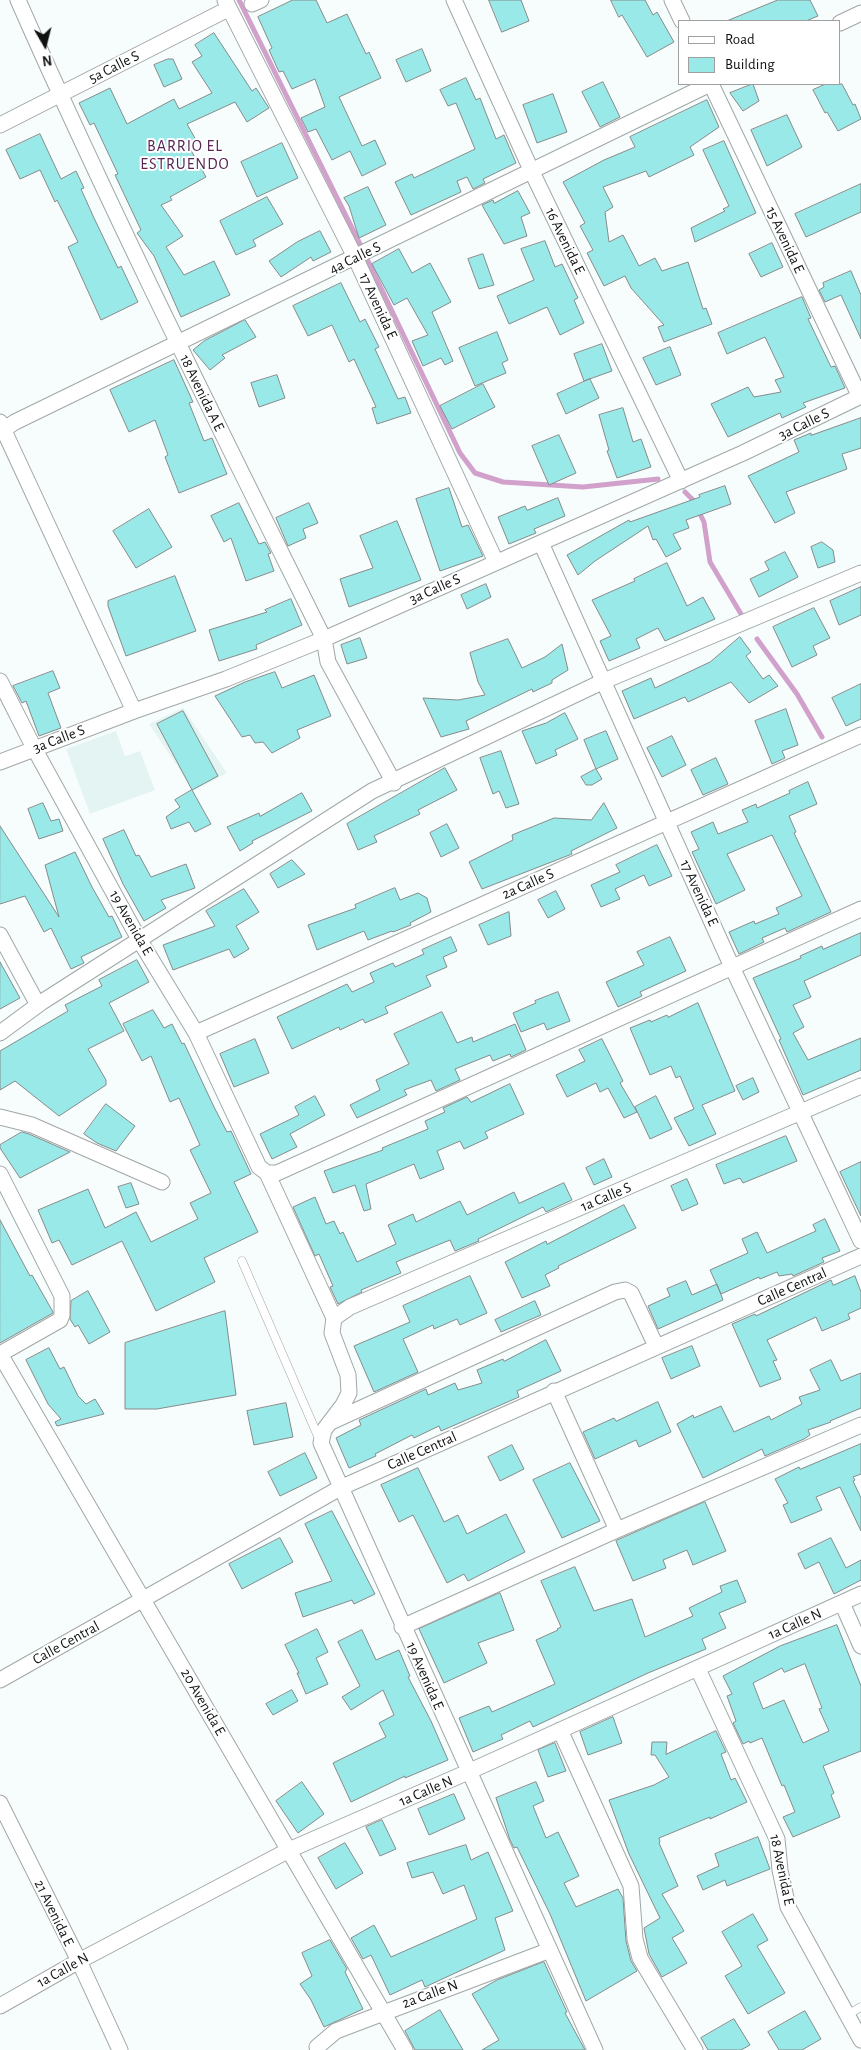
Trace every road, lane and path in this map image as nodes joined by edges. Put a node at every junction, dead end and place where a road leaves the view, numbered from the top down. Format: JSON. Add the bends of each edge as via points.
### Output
{"nodes":[{"id":1,"x":18,"y":0,"type":"edge"},
{"id":2,"x":454,"y":0,"type":"edge"},
{"id":3,"x":672,"y":0,"type":"edge"},
{"id":4,"x":227,"y":4,"type":"edge"},
{"id":5,"x":861,"y":14,"type":"edge"},
{"id":6,"x":682,"y":20,"type":"edge"},
{"id":7,"x":841,"y":23,"type":"edge"},
{"id":8,"x":708,"y":85,"type":"edge"},
{"id":9,"x":710,"y":85,"type":"edge"},
{"id":10,"x":60,"y":96,"type":"junction"},
{"id":11,"x":0,"y":125,"type":"edge"},
{"id":12,"x":532,"y":172,"type":"junction"},
{"id":13,"x":355,"y":257,"type":"junction"},
{"id":14,"x":178,"y":344,"type":"junction"},
{"id":15,"x":860,"y":396,"type":"edge"},
{"id":16,"x":1,"y":428,"type":"edge"},
{"id":17,"x":680,"y":481,"type":"junction"},
{"id":18,"x":541,"y":543,"type":"junction"},
{"id":19,"x":496,"y":562,"type":"junction"},
{"id":20,"x":861,"y":573,"type":"edge"},
{"id":21,"x":324,"y":639,"type":"junction"},
{"id":22,"x":0,"y":681,"type":"edge"},
{"id":23,"x":604,"y":681,"type":"junction"},
{"id":24,"x":134,"y":711,"type":"junction"},
{"id":25,"x":861,"y":735,"type":"edge"},
{"id":26,"x":34,"y":748,"type":"junction"},
{"id":27,"x":0,"y":762,"type":"edge"},
{"id":28,"x":394,"y":783,"type":"junction"},
{"id":29,"x":666,"y":822,"type":"junction"},
{"id":30,"x":861,"y":909,"type":"edge"},
{"id":31,"x":0,"y":934,"type":"edge"},
{"id":32,"x":140,"y":941,"type":"junction"},
{"id":33,"x":732,"y":967,"type":"junction"},
{"id":34,"x":38,"y":1005,"type":"junction"},
{"id":35,"x":0,"y":1032,"type":"edge"},
{"id":36,"x":196,"y":1033,"type":"junction"},
{"id":37,"x":861,"y":1086,"type":"edge"},
{"id":38,"x":801,"y":1113,"type":"junction"},
{"id":39,"x":0,"y":1117,"type":"edge"},
{"id":40,"x":263,"y":1170,"type":"junction"},
{"id":41,"x":0,"y":1174,"type":"edge"},
{"id":42,"x":162,"y":1182,"type":"dead end"},
{"id":43,"x":861,"y":1241,"type":"edge"},
{"id":44,"x":861,"y":1256,"type":"edge"},
{"id":45,"x":242,"y":1261,"type":"dead end"},
{"id":46,"x":334,"y":1318,"type":"junction"},
{"id":47,"x":656,"y":1346,"type":"junction"},
{"id":48,"x":0,"y":1354,"type":"edge"},
{"id":49,"x":554,"y":1391,"type":"junction"},
{"id":50,"x":330,"y":1423,"type":"junction"},
{"id":51,"x":861,"y":1425,"type":"edge"},
{"id":52,"x":320,"y":1443,"type":"junction"},
{"id":53,"x":340,"y":1488,"type":"junction"},
{"id":54,"x":617,"y":1530,"type":"junction"},
{"id":55,"x":861,"y":1594,"type":"edge"},
{"id":56,"x":144,"y":1600,"type":"junction"},
{"id":57,"x":842,"y":1603,"type":"junction"},
{"id":58,"x":402,"y":1627,"type":"junction"},
{"id":59,"x":861,"y":1646,"type":"edge"},
{"id":60,"x":698,"y":1668,"type":"junction"},
{"id":61,"x":0,"y":1680,"type":"edge"},
{"id":62,"x":560,"y":1730,"type":"junction"},
{"id":63,"x":468,"y":1772,"type":"junction"},
{"id":64,"x":0,"y":1803,"type":"edge"},
{"id":65,"x":289,"y":1850,"type":"junction"},
{"id":66,"x":550,"y":1950,"type":"junction"},
{"id":67,"x":78,"y":1961,"type":"junction"},
{"id":68,"x":0,"y":2006,"type":"edge"},
{"id":69,"x":861,"y":2007,"type":"edge"},
{"id":70,"x":382,"y":2012,"type":"junction"},
{"id":71,"x":847,"y":2014,"type":"junction"},
{"id":72,"x":861,"y":2040,"type":"edge"},
{"id":73,"x":120,"y":2050,"type":"edge"},
{"id":74,"x":318,"y":2050,"type":"edge"},
{"id":75,"x":405,"y":2050,"type":"edge"},
{"id":76,"x":595,"y":2050,"type":"edge"},
{"id":77,"x":695,"y":2050,"type":"edge"}],
"edges":[{"from":1,"to":10,"type":"street","name":"18 Avenida A E"},
{"from":2,"to":12,"type":"street","name":"16 Avenida E"},
{"from":3,"to":6,"type":"street"},
{"from":4,"to":10,"type":"street","name":"5a Calle S"},
{"from":4,"to":13,"type":"street","name":"17 Avenida E"},
{"from":5,"to":7,"type":"street"},
{"from":8,"to":12,"type":"street","name":"4a Calle S"},
{"from":9,"to":15,"type":"street","name":"15 Avenida E"},
{"from":10,"to":11,"type":"street","name":"5a Calle S"},
{"from":10,"to":14,"type":"street","name":"18 Avenida A E"},
{"from":12,"to":13,"type":"street","name":"4a Calle S"},
{"from":12,"to":17,"type":"street","name":"16 Avenida E"},
{"from":13,"to":14,"type":"street","name":"4a Calle S"},
{"from":13,"to":19,"type":"street","name":"17 Avenida E"},
{"from":14,"to":16,"type":"street","name":"4a Calle S"},
{"from":14,"to":21,"type":"street","name":"18 Avenida A E"},
{"from":15,"to":17,"type":"street","name":"3a Calle S"},
{"from":16,"to":24,"type":"street"},
{"from":17,"to":18,"type":"street","name":"3a Calle S"},
{"from":18,"to":19,"type":"street","name":"3a Calle S"},
{"from":18,"to":23,"type":"street","name":"17 Avenida E"},
{"from":19,"to":21,"type":"street","name":"3a Calle S"},
{"from":20,"to":23,"type":"street"},
{"from":21,"to":24,"type":"street","name":"3a Calle S","via":[[226,679]]},
{"from":21,"to":28,"type":"street","name":"18 Avenida A E","via":[[328,662]]},
{"from":22,"to":26,"type":"street","name":"19 Avenida E"},
{"from":23,"to":28,"type":"street"},
{"from":23,"to":29,"type":"street","name":"17 Avenida E"},
{"from":24,"to":26,"type":"street","name":"3a Calle S"},
{"from":25,"to":29,"type":"street","name":"2a Calle S"},
{"from":26,"to":27,"type":"street","name":"3a Calle S"},
{"from":26,"to":32,"type":"street","name":"19 Avenida E"},
{"from":28,"to":32,"type":"street","via":[[372,791]]},
{"from":29,"to":33,"type":"street","name":"17 Avenida E"},
{"from":29,"to":36,"type":"street","name":"2a Calle S"},
{"from":30,"to":33,"type":"street"},
{"from":31,"to":34,"type":"street"},
{"from":32,"to":34,"type":"street"},
{"from":32,"to":36,"type":"street","name":"19 Avenida E"},
{"from":33,"to":38,"type":"street","name":"17 Avenida E"},
{"from":33,"to":40,"type":"street","via":[[278,1173]]},
{"from":34,"to":35,"type":"street"},
{"from":36,"to":40,"type":"street","name":"19 Avenida E"},
{"from":37,"to":38,"type":"street","name":"1a Calle S"},
{"from":38,"to":43,"type":"street","name":"17 Avenida E"},
{"from":38,"to":46,"type":"street","name":"1a Calle S","via":[[350,1307]]},
{"from":39,"to":42,"type":"street","via":[[32,1126]]},
{"from":40,"to":46,"type":"street","name":"19 Avenida E"},
{"from":41,"to":48,"type":"street","via":[[62,1296],[60,1320]]},
{"from":44,"to":47,"type":"street","name":"Calle Central"},
{"from":45,"to":52,"type":"lane"},
{"from":46,"to":50,"type":"street","via":[[332,1333],[348,1375],[349,1393]]},
{"from":47,"to":49,"type":"street","name":"Calle Central"},
{"from":47,"to":50,"type":"street","via":[[631,1293],[626,1290],[615,1292]]},
{"from":48,"to":56,"type":"street","name":"20 Avenida E"},
{"from":49,"to":53,"type":"street","name":"Calle Central"},
{"from":49,"to":54,"type":"street"},
{"from":50,"to":52,"type":"street"},
{"from":51,"to":54,"type":"street"},
{"from":52,"to":53,"type":"street","name":"19 Avenida E"},
{"from":53,"to":56,"type":"street","name":"Calle Central"},
{"from":53,"to":58,"type":"street","name":"19 Avenida E"},
{"from":54,"to":58,"type":"street"},
{"from":55,"to":57,"type":"street","name":"1a Calle N"},
{"from":56,"to":61,"type":"street","name":"Calle Central"},
{"from":56,"to":65,"type":"street","name":"20 Avenida E"},
{"from":57,"to":59,"type":"street"},
{"from":57,"to":60,"type":"street","name":"1a Calle N"},
{"from":58,"to":63,"type":"street","name":"19 Avenida E"},
{"from":60,"to":62,"type":"street","name":"1a Calle N"},
{"from":60,"to":71,"type":"street","name":"18 Avenida E","via":[[777,1839],[788,1906]]},
{"from":62,"to":63,"type":"street","name":"1a Calle N"},
{"from":62,"to":77,"type":"street","via":[[631,1886],[634,1939],[640,1958]]},
{"from":63,"to":65,"type":"street","name":"1a Calle N"},
{"from":63,"to":66,"type":"street","name":"19 Avenida E"},
{"from":64,"to":67,"type":"street","name":"21 Avenida E"},
{"from":65,"to":67,"type":"street","name":"1a Calle N"},
{"from":65,"to":70,"type":"street","name":"20 Avenida E"},
{"from":66,"to":70,"type":"street","name":"2a Calle N"},
{"from":66,"to":76,"type":"street","name":"19 Avenida E"},
{"from":67,"to":68,"type":"street","name":"1a Calle N"},
{"from":67,"to":73,"type":"street","name":"21 Avenida E"},
{"from":69,"to":71,"type":"lane"},
{"from":70,"to":74,"type":"street","name":"2a Calle N","via":[[336,2031],[318,2046]]},
{"from":70,"to":75,"type":"street","name":"20 Avenida E"},
{"from":71,"to":72,"type":"street","name":"18 Avenida E"}]}
